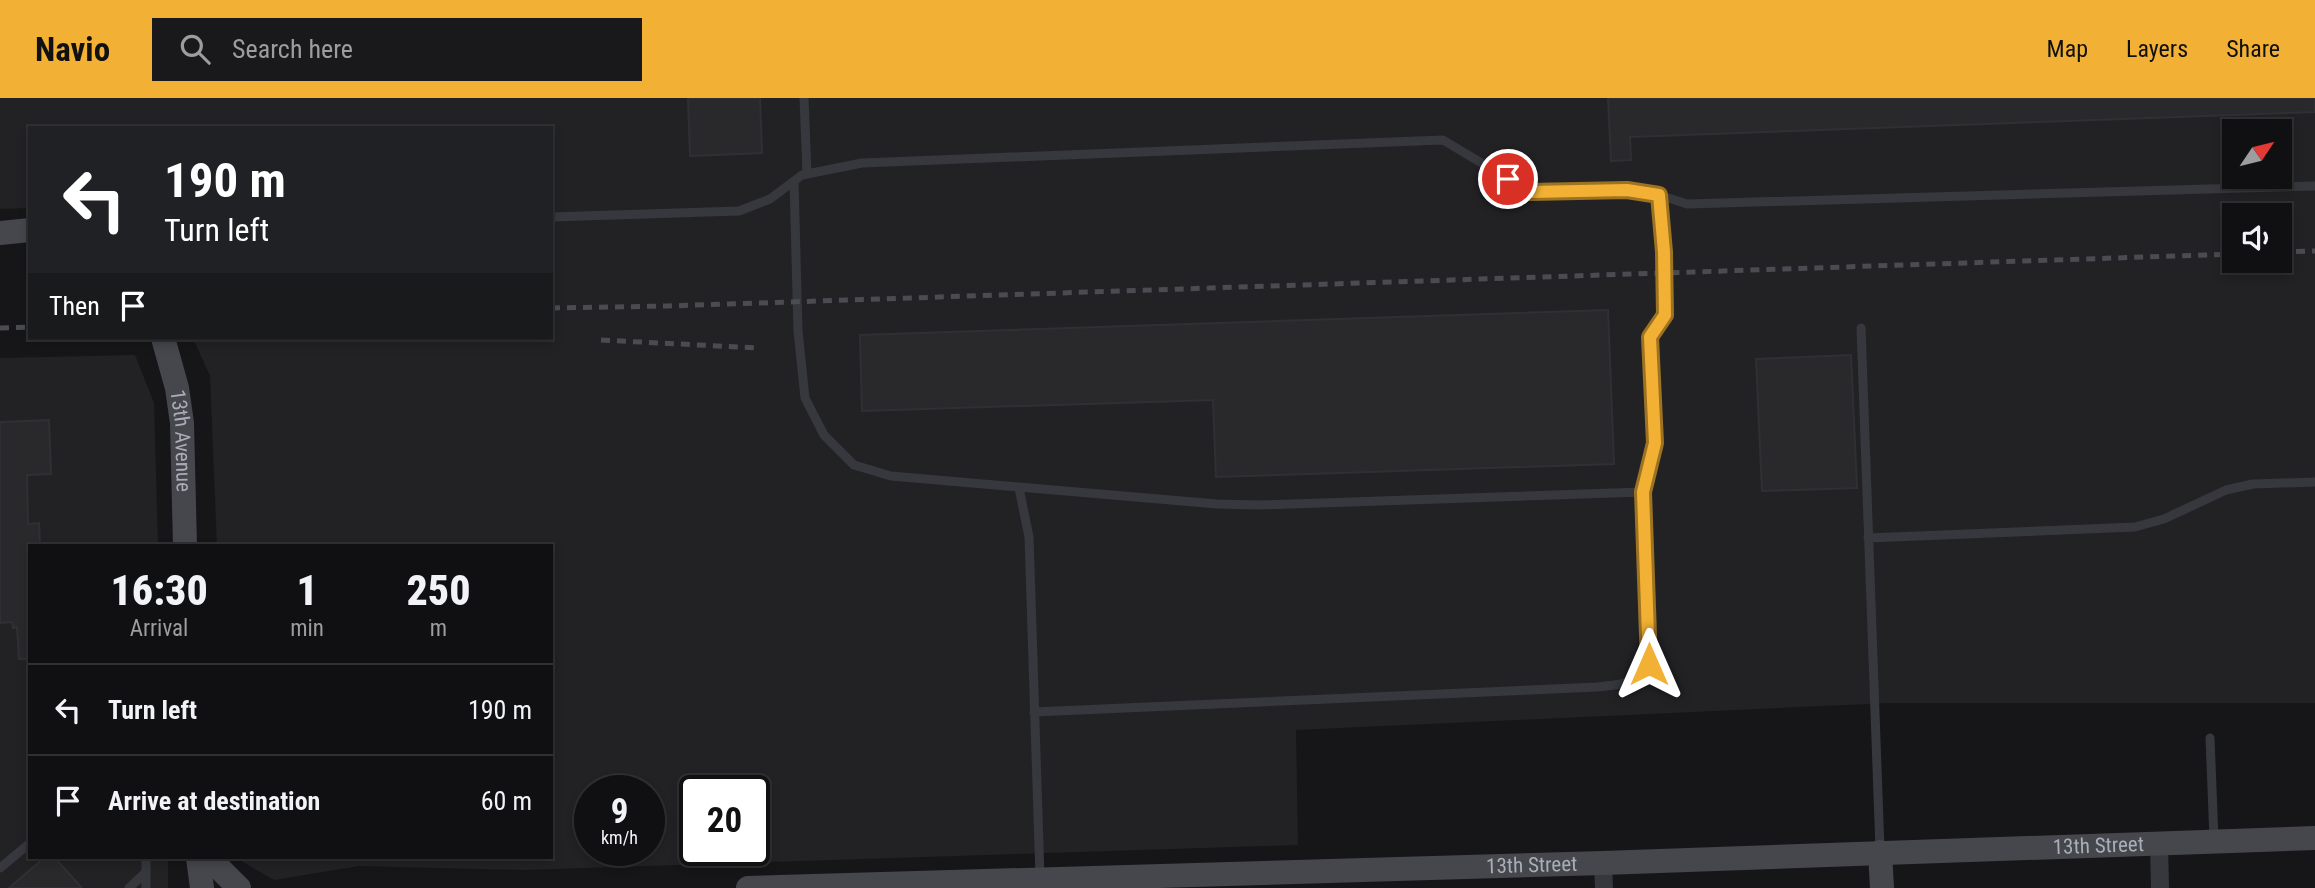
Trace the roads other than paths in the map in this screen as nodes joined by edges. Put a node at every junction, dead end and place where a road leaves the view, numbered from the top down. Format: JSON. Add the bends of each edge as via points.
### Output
{"nodes":[{"id":1,"x":804,"y":98,"type":"edge"},
{"id":2,"x":807,"y":174,"type":"junction"},
{"id":3,"x":794,"y":181,"type":"junction"},
{"id":4,"x":2315,"y":187,"type":"edge"},
{"id":5,"x":1659,"y":195,"type":"junction"},
{"id":6,"x":553,"y":217,"type":"edge"},
{"id":7,"x":28,"y":230,"type":"edge"},
{"id":8,"x":0,"y":233,"type":"edge"},
{"id":9,"x":1861,"y":328,"type":"dead end"},
{"id":10,"x":164,"y":340,"type":"edge"},
{"id":11,"x":2315,"y":482,"type":"edge"},
{"id":12,"x":1019,"y":488,"type":"junction"},
{"id":13,"x":1643,"y":492,"type":"junction"},
{"id":14,"x":1868,"y":538,"type":"junction"},
{"id":15,"x":185,"y":544,"type":"edge"},
{"id":16,"x":1034,"y":712,"type":"junction"},
{"id":17,"x":2210,"y":738,"type":"dead end"},
{"id":18,"x":2315,"y":838,"type":"edge"},
{"id":19,"x":2214,"y":841,"type":"junction"},
{"id":20,"x":2159,"y":842,"type":"junction"},
{"id":21,"x":28,"y":845,"type":"edge"},
{"id":22,"x":1880,"y":852,"type":"junction"},
{"id":23,"x":146,"y":859,"type":"edge"},
{"id":24,"x":198,"y":859,"type":"edge"},
{"id":25,"x":210,"y":859,"type":"edge"},
{"id":26,"x":0,"y":868,"type":"edge"},
{"id":27,"x":145,"y":873,"type":"junction"},
{"id":28,"x":1604,"y":876,"type":"edge"},
{"id":29,"x":1326,"y":880,"type":"edge"},
{"id":30,"x":1041,"y":884,"type":"edge"},
{"id":31,"x":129,"y":888,"type":"edge"},
{"id":32,"x":146,"y":888,"type":"edge"},
{"id":33,"x":202,"y":888,"type":"edge"},
{"id":34,"x":239,"y":888,"type":"edge"},
{"id":35,"x":748,"y":888,"type":"edge"},
{"id":36,"x":767,"y":888,"type":"edge"},
{"id":37,"x":1882,"y":888,"type":"edge"},
{"id":38,"x":2160,"y":888,"type":"edge"}],
"edges":[{"from":1,"to":2,"type":"lane"},
{"from":2,"to":3,"type":"lane"},
{"from":2,"to":5,"type":"lane","via":[[862,163],[1443,140],[1530,192],[1627,190]]},
{"from":3,"to":6,"type":"lane","via":[[770,200],[739,211]]},
{"from":3,"to":12,"type":"lane","via":[[798,321],[806,398],[824,435],[854,464],[891,476]]},
{"from":4,"to":5,"type":"lane","via":[[1687,204]]},
{"from":5,"to":13,"type":"lane","via":[[1665,315],[1650,337],[1655,443]]},
{"from":7,"to":8,"type":"street"},
{"from":9,"to":14,"type":"lane"},
{"from":10,"to":15,"type":"street","name":"13th Avenue","via":[[182,423]]},
{"from":11,"to":14,"type":"lane","via":[[2253,484],[2135,527]]},
{"from":12,"to":13,"type":"lane","via":[[1259,505]]},
{"from":12,"to":16,"type":"lane","via":[[1029,537]]},
{"from":13,"to":16,"type":"lane","via":[[1650,650],[1649,664],[1631,682],[1583,688]]},
{"from":14,"to":22,"type":"lane"},
{"from":16,"to":30,"type":"lane"},
{"from":17,"to":19,"type":"lane"},
{"from":18,"to":19,"type":"street","name":"13th Street"},
{"from":19,"to":20,"type":"street","name":"13th Street"},
{"from":20,"to":22,"type":"street","name":"13th Street"},
{"from":20,"to":38,"type":"street"},
{"from":21,"to":26,"type":"lane"},
{"from":22,"to":28,"type":"street","name":"13th Street"},
{"from":22,"to":37,"type":"street"},
{"from":23,"to":27,"type":"lane"},
{"from":24,"to":33,"type":"street"},
{"from":25,"to":34,"type":"street"},
{"from":27,"to":31,"type":"lane"},
{"from":27,"to":32,"type":"lane"},
{"from":28,"to":29,"type":"street","name":"13th Street"},
{"from":29,"to":30,"type":"street","name":"13th Street"},
{"from":30,"to":36,"type":"street","name":"13th Street"},
{"from":35,"to":36,"type":"street","name":"13th Street"}]}
